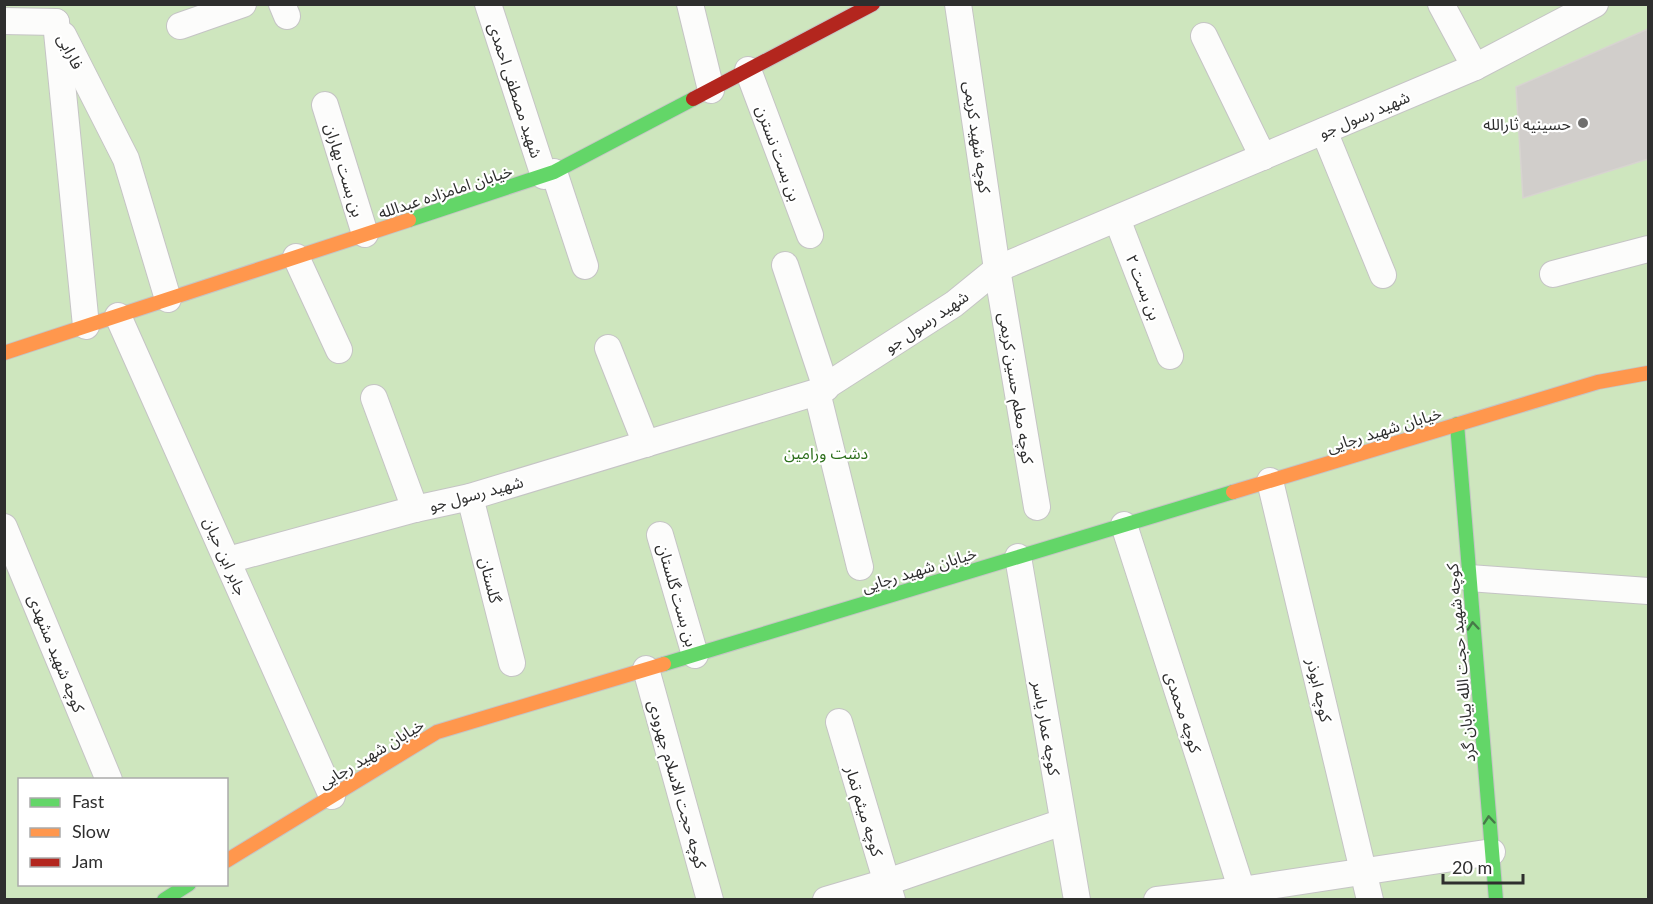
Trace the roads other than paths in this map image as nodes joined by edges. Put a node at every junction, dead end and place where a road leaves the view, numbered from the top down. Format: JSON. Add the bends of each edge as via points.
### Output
{"nodes":[{"id":1,"x":243,"y":4,"type":"edge"},
{"id":2,"x":488,"y":4,"type":"edge"},
{"id":3,"x":690,"y":4,"type":"edge"},
{"id":4,"x":873,"y":4,"type":"edge"},
{"id":5,"x":958,"y":4,"type":"edge"},
{"id":6,"x":1441,"y":4,"type":"edge"},
{"id":7,"x":1595,"y":4,"type":"edge"},
{"id":8,"x":4,"y":21,"type":"edge"},
{"id":9,"x":56,"y":22,"type":"junction"},
{"id":10,"x":180,"y":26,"type":"dead end"},
{"id":11,"x":1204,"y":36,"type":"dead end"},
{"id":12,"x":1475,"y":67,"type":"junction"},
{"id":13,"x":748,"y":70,"type":"junction"},
{"id":14,"x":711,"y":90,"type":"junction"},
{"id":15,"x":325,"y":105,"type":"dead end"},
{"id":16,"x":1324,"y":131,"type":"junction"},
{"id":17,"x":1263,"y":157,"type":"junction"},
{"id":18,"x":549,"y":174,"type":"junction"},
{"id":19,"x":1117,"y":219,"type":"junction"},
{"id":20,"x":365,"y":234,"type":"junction"},
{"id":21,"x":810,"y":235,"type":"dead end"},
{"id":22,"x":1648,"y":249,"type":"edge"},
{"id":23,"x":296,"y":257,"type":"junction"},
{"id":24,"x":785,"y":265,"type":"dead end"},
{"id":25,"x":585,"y":266,"type":"dead end"},
{"id":26,"x":997,"y":269,"type":"junction"},
{"id":27,"x":1553,"y":274,"type":"dead end"},
{"id":28,"x":1383,"y":275,"type":"dead end"},
{"id":29,"x":168,"y":299,"type":"junction"},
{"id":30,"x":118,"y":316,"type":"junction"},
{"id":31,"x":86,"y":326,"type":"junction"},
{"id":32,"x":608,"y":348,"type":"dead end"},
{"id":33,"x":339,"y":350,"type":"dead end"},
{"id":34,"x":4,"y":353,"type":"edge"},
{"id":35,"x":1170,"y":356,"type":"dead end"},
{"id":36,"x":1648,"y":373,"type":"edge"},
{"id":37,"x":822,"y":390,"type":"junction"},
{"id":38,"x":374,"y":398,"type":"dead end"},
{"id":39,"x":1456,"y":424,"type":"junction"},
{"id":40,"x":646,"y":444,"type":"junction"},
{"id":41,"x":1270,"y":481,"type":"junction"},
{"id":42,"x":470,"y":497,"type":"junction"},
{"id":43,"x":1037,"y":507,"type":"dead end"},
{"id":44,"x":415,"y":509,"type":"junction"},
{"id":45,"x":1124,"y":525,"type":"junction"},
{"id":46,"x":4,"y":526,"type":"edge"},
{"id":47,"x":660,"y":535,"type":"dead end"},
{"id":48,"x":1018,"y":557,"type":"junction"},
{"id":49,"x":228,"y":560,"type":"junction"},
{"id":50,"x":860,"y":567,"type":"dead end"},
{"id":51,"x":1469,"y":578,"type":"junction"},
{"id":52,"x":1648,"y":591,"type":"edge"},
{"id":53,"x":695,"y":655,"type":"junction"},
{"id":54,"x":512,"y":663,"type":"dead end"},
{"id":55,"x":646,"y":669,"type":"junction"},
{"id":56,"x":839,"y":722,"type":"dead end"},
{"id":57,"x":108,"y":778,"type":"edge"},
{"id":58,"x":332,"y":796,"type":"junction"},
{"id":59,"x":1063,"y":822,"type":"junction"},
{"id":60,"x":1492,"y":852,"type":"junction"},
{"id":61,"x":228,"y":860,"type":"edge"},
{"id":62,"x":1363,"y":871,"type":"junction"},
{"id":63,"x":152,"y":886,"type":"edge"},
{"id":64,"x":187,"y":886,"type":"edge"},
{"id":65,"x":889,"y":891,"type":"edge"},
{"id":66,"x":1243,"y":895,"type":"edge"},
{"id":67,"x":158,"y":900,"type":"edge"},
{"id":68,"x":164,"y":900,"type":"edge"},
{"id":69,"x":710,"y":900,"type":"edge"},
{"id":70,"x":826,"y":900,"type":"edge"},
{"id":71,"x":1077,"y":900,"type":"edge"},
{"id":72,"x":1156,"y":900,"type":"edge"},
{"id":73,"x":1370,"y":900,"type":"edge"},
{"id":74,"x":1496,"y":900,"type":"edge"}],
"edges":[{"from":1,"to":10,"type":"street"},
{"from":2,"to":18,"type":"street","name":"شهید مصطفی احمدی"},
{"from":3,"to":14,"type":"street"},
{"from":4,"to":13,"type":"street","name":"خیابان امامزاده عبدالله"},
{"from":5,"to":26,"type":"street","name":"کوچه شهید کریمی"},
{"from":6,"to":12,"type":"street"},
{"from":7,"to":12,"type":"street","name":"شهید رسول جو"},
{"from":8,"to":9,"type":"street"},
{"from":9,"to":29,"type":"street","name":"فارابی","via":[[126,159]]},
{"from":9,"to":31,"type":"street","name":"فارابی"},
{"from":11,"to":17,"type":"street"},
{"from":12,"to":16,"type":"street","name":"شهید رسول جو"},
{"from":13,"to":14,"type":"street","name":"خیابان امامزاده عبدالله"},
{"from":13,"to":21,"type":"street","name":"بن بست نسترن"},
{"from":14,"to":18,"type":"street","name":"خیابان امامزاده عبدالله"},
{"from":15,"to":20,"type":"street","name":"بن بست بهاران"},
{"from":16,"to":17,"type":"street","name":"شهید رسول جو"},
{"from":16,"to":28,"type":"street"},
{"from":17,"to":19,"type":"street","name":"شهید رسول جو"},
{"from":18,"to":20,"type":"street","name":"خیابان امامزاده عبدالله"},
{"from":18,"to":25,"type":"street","name":"شهید مصطفی احمدی"},
{"from":19,"to":26,"type":"street","name":"شهید رسول جو"},
{"from":19,"to":35,"type":"street","name":"بن بست ۲"},
{"from":20,"to":23,"type":"street","name":"خیابان امامزاده عبدالله"},
{"from":22,"to":27,"type":"street"},
{"from":23,"to":29,"type":"street","name":"خیابان امامزاده عبدالله"},
{"from":23,"to":33,"type":"street"},
{"from":24,"to":37,"type":"street"},
{"from":26,"to":37,"type":"street","name":"شهید رسول جو","via":[[954,304]]},
{"from":26,"to":43,"type":"street","name":"کوچه معلم حسین کریمی"},
{"from":29,"to":30,"type":"street","name":"خیابان امامزاده عبدالله"},
{"from":30,"to":31,"type":"street","name":"خیابان امامزاده عبدالله"},
{"from":30,"to":49,"type":"street","name":"جابر ابن حیان"},
{"from":31,"to":34,"type":"street","name":"خیابان امامزاده عبدالله"},
{"from":32,"to":40,"type":"street"},
{"from":36,"to":39,"type":"street","name":"خیابان شهید رجایی","via":[[1598,382]]},
{"from":37,"to":40,"type":"street","name":"شهید رسول جو"},
{"from":37,"to":50,"type":"street"},
{"from":38,"to":44,"type":"street"},
{"from":39,"to":41,"type":"street","name":"خیابان شهید رجایی"},
{"from":39,"to":51,"type":"street","name":"کوچه شهید حجت الله بیابان گرد"},
{"from":40,"to":42,"type":"street","name":"شهید رسول جو"},
{"from":41,"to":45,"type":"street","name":"خیابان شهید رجایی"},
{"from":41,"to":62,"type":"street","name":"کوچه ابوذر"},
{"from":42,"to":44,"type":"street","name":"شهید رسول جو"},
{"from":42,"to":54,"type":"street","name":"گلستان"},
{"from":44,"to":49,"type":"street","name":"شهید رسول جو"},
{"from":45,"to":48,"type":"street","name":"خیابان شهید رجایی"},
{"from":45,"to":66,"type":"street","name":"کوچه محمدی"},
{"from":46,"to":57,"type":"street","name":"کوچه شهید مشهدی"},
{"from":47,"to":53,"type":"street","name":"بن بست گلستان"},
{"from":48,"to":53,"type":"street","name":"خیابان شهید رجایی"},
{"from":48,"to":59,"type":"street","name":"کوچه عمار یاسر"},
{"from":49,"to":58,"type":"street","name":"جابر ابن حیان"},
{"from":51,"to":52,"type":"street"},
{"from":60,"to":51,"type":"street","name":"کوچه شهید حجت الله بیابان گرد","one_way":true},
{"from":53,"to":55,"type":"street","name":"خیابان شهید رجایی"},
{"from":55,"to":58,"type":"street","name":"خیابان شهید رجایی","via":[[437,732]]},
{"from":55,"to":69,"type":"street","name":"کوچه حجت الاسلام جهرودی"},
{"from":56,"to":65,"type":"street","name":"کوچه میثم تمار"},
{"from":58,"to":61,"type":"street","name":"خیابان شهید رجایی"},
{"from":59,"to":65,"type":"street"},
{"from":59,"to":71,"type":"street","name":"کوچه عمار یاسر"},
{"from":60,"to":62,"type":"street"},
{"from":60,"to":74,"type":"street","name":"کوچه شهید حجت الله بیابان گرد"},
{"from":62,"to":66,"type":"street"},
{"from":62,"to":73,"type":"street","name":"کوچه ابوذر"},
{"from":63,"to":67,"type":"street"},
{"from":64,"to":68,"type":"street"},
{"from":65,"to":70,"type":"street"},
{"from":66,"to":72,"type":"street"}]}
